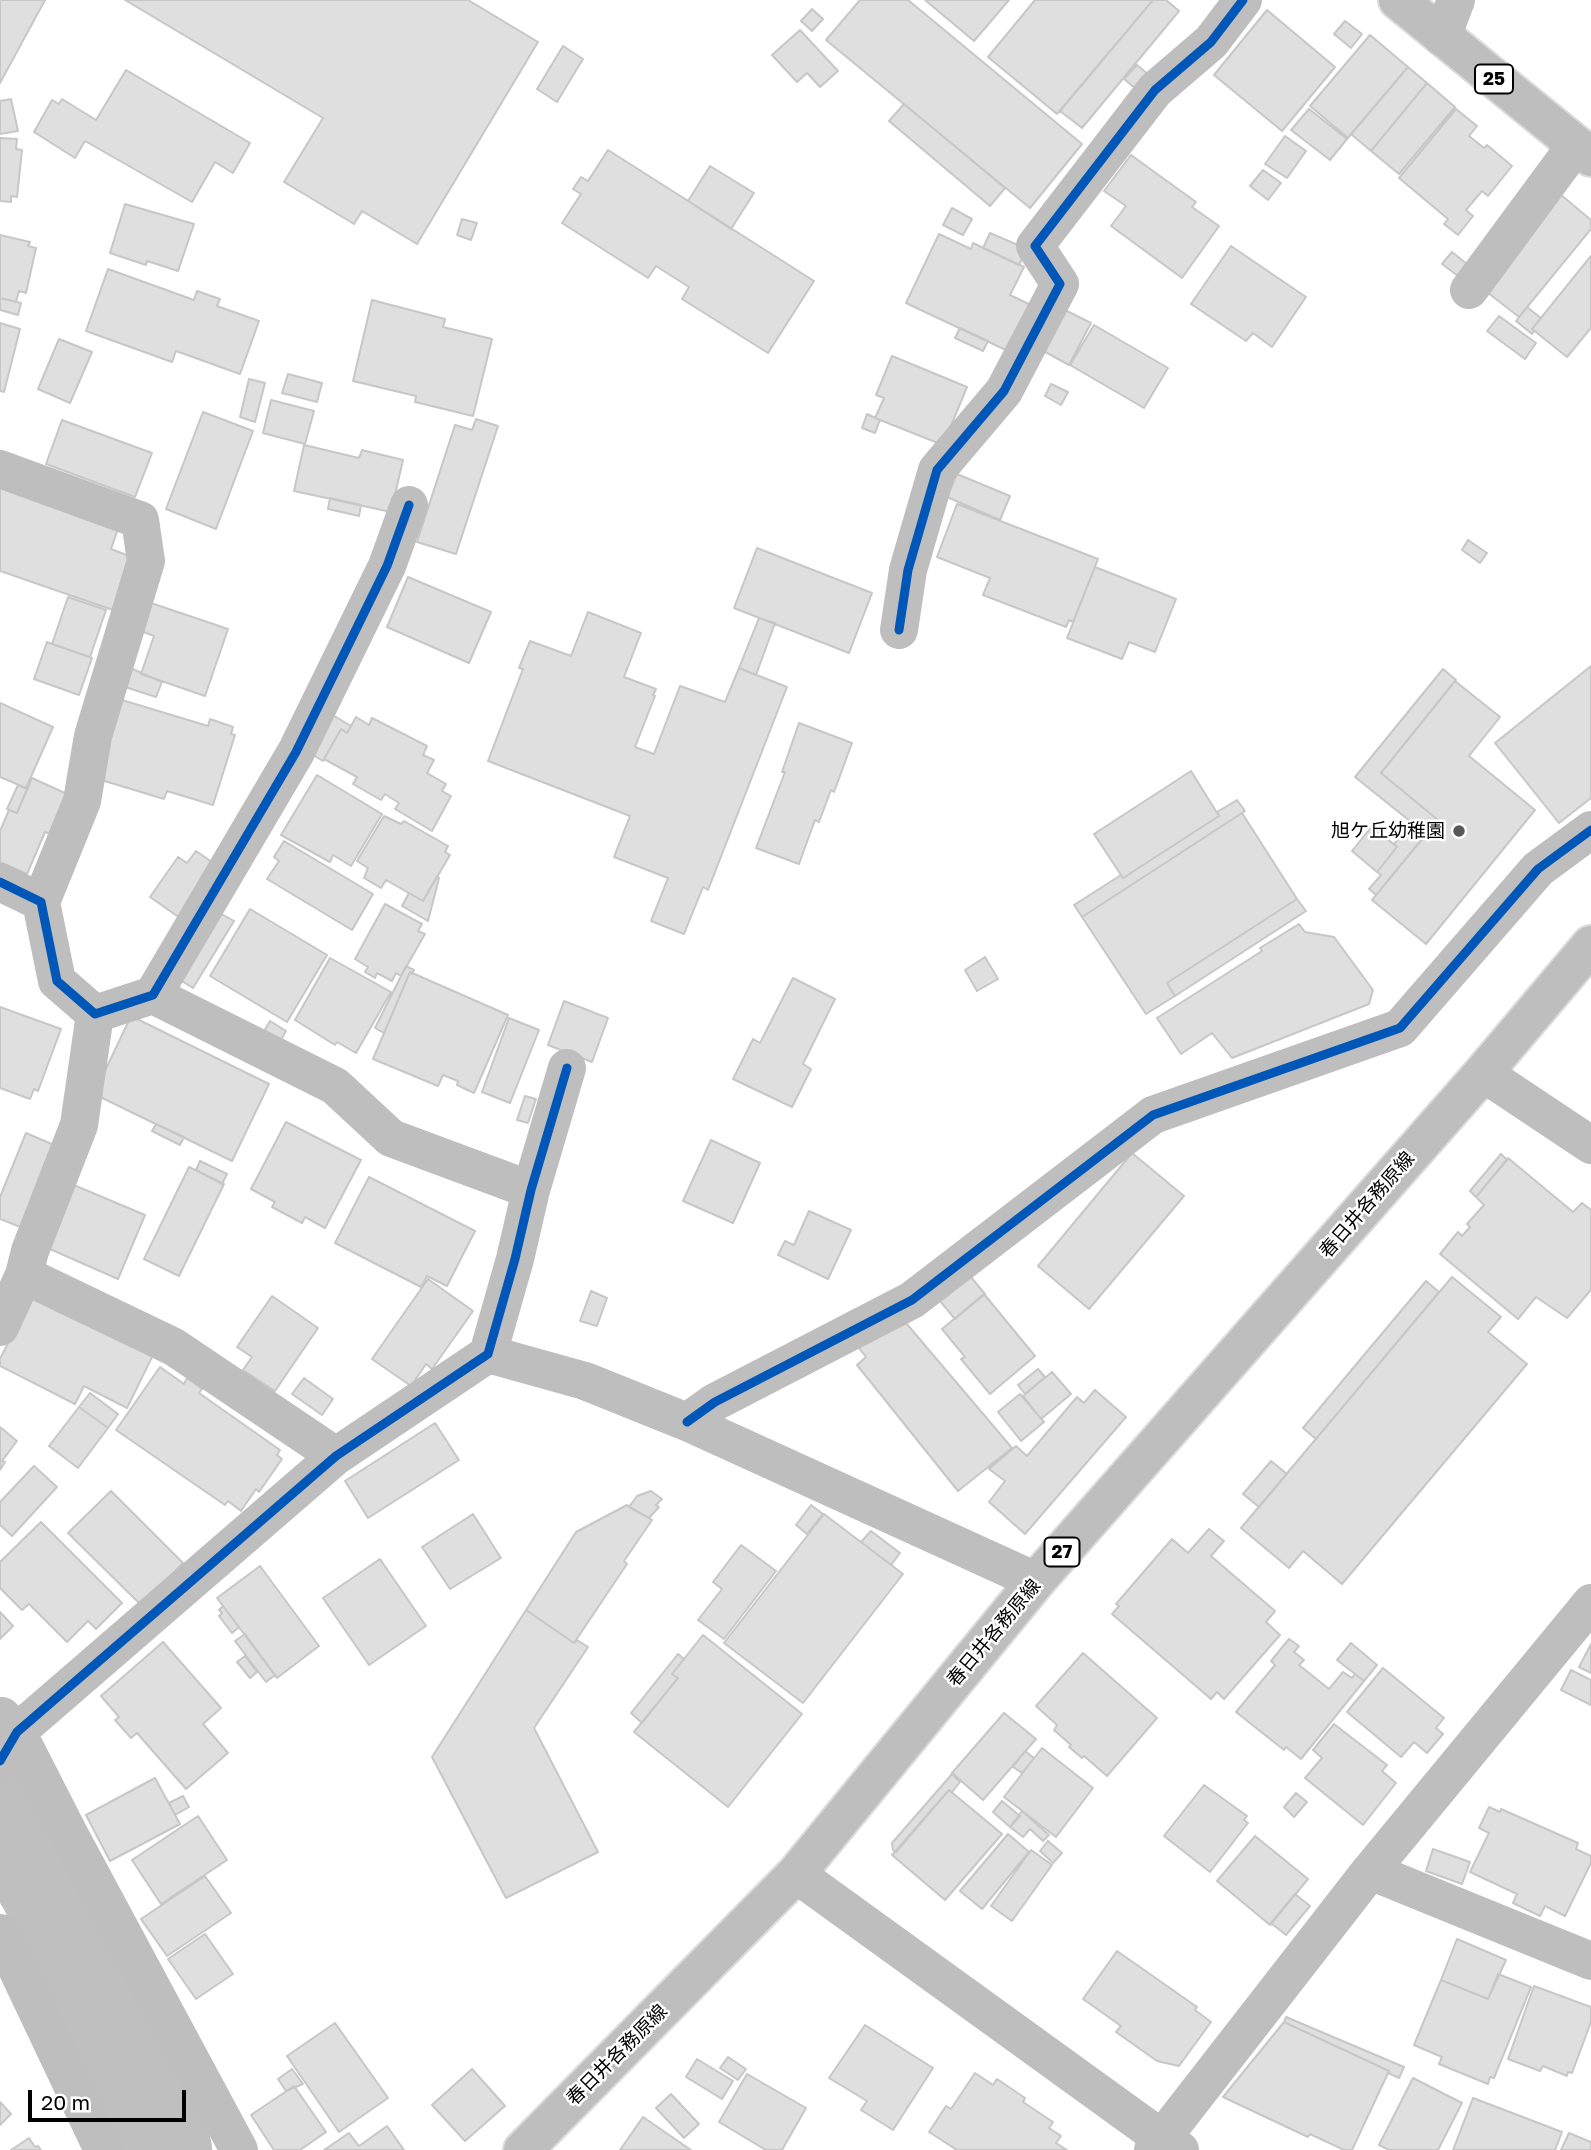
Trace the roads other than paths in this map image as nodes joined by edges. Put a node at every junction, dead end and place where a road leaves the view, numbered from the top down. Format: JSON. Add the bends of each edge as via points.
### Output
{"nodes":[{"id":1,"x":1243,"y":0,"type":"edge"},
{"id":2,"x":1398,"y":0,"type":"edge"},
{"id":3,"x":1456,"y":0,"type":"edge"},
{"id":4,"x":1442,"y":37,"type":"junction"},
{"id":5,"x":1583,"y":151,"type":"edge"},
{"id":6,"x":1469,"y":290,"type":"dead end"},
{"id":7,"x":0,"y":469,"type":"edge"},
{"id":8,"x":409,"y":505,"type":"dead end"},
{"id":9,"x":899,"y":630,"type":"dead end"},
{"id":10,"x":1591,"y":830,"type":"edge"},
{"id":11,"x":0,"y":882,"type":"edge"},
{"id":12,"x":41,"y":902,"type":"junction"},
{"id":13,"x":1591,"y":945,"type":"edge"},
{"id":14,"x":153,"y":995,"type":"junction"},
{"id":15,"x":94,"y":1014,"type":"junction"},
{"id":16,"x":567,"y":1068,"type":"dead end"},
{"id":17,"x":1483,"y":1073,"type":"junction"},
{"id":18,"x":1591,"y":1145,"type":"edge"},
{"id":19,"x":531,"y":1190,"type":"junction"},
{"id":20,"x":18,"y":1255,"type":"edge"},
{"id":21,"x":0,"y":1327,"type":"edge"},
{"id":22,"x":488,"y":1354,"type":"junction"},
{"id":23,"x":687,"y":1422,"type":"junction"},
{"id":24,"x":336,"y":1456,"type":"junction"},
{"id":25,"x":1037,"y":1581,"type":"junction"},
{"id":26,"x":1591,"y":1603,"type":"edge"},
{"id":27,"x":5,"y":1740,"type":"edge"},
{"id":28,"x":1370,"y":1871,"type":"junction"},
{"id":29,"x":796,"y":1874,"type":"junction"},
{"id":30,"x":0,"y":1933,"type":"edge"},
{"id":31,"x":1591,"y":1961,"type":"edge"},
{"id":32,"x":1165,"y":2146,"type":"edge"},
{"id":33,"x":103,"y":2150,"type":"edge"},
{"id":34,"x":239,"y":2150,"type":"edge"},
{"id":35,"x":523,"y":2150,"type":"edge"}],
"edges":[{"from":1,"to":9,"type":"street","via":[[1211,42],[1155,90],[1035,246],[1060,284],[1004,391],[937,470],[908,570]]},
{"from":2,"to":4,"type":"street","number":"25"},
{"from":3,"to":4,"type":"street"},
{"from":4,"to":5,"type":"street","number":"25"},
{"from":5,"to":6,"type":"street"},
{"from":7,"to":12,"type":"street","via":[[140,520],[146,561],[93,736],[82,801]]},
{"from":8,"to":14,"type":"street","via":[[387,566],[296,752]]},
{"from":10,"to":23,"type":"street","via":[[1538,869],[1401,1028],[1153,1115],[912,1300],[715,1402]]},
{"from":11,"to":12,"type":"street"},
{"from":12,"to":15,"type":"street","via":[[57,981]]},
{"from":13,"to":17,"type":"street","name":"春日井各務原線","number":"27"},
{"from":14,"to":15,"type":"street"},
{"from":14,"to":19,"type":"street","via":[[335,1086],[391,1138]]},
{"from":15,"to":20,"type":"street","via":[[79,1125]]},
{"from":16,"to":19,"type":"street"},
{"from":17,"to":18,"type":"street"},
{"from":17,"to":25,"type":"street","name":"春日井各務原線","number":"27"},
{"from":19,"to":22,"type":"street"},
{"from":20,"to":21,"type":"street"},
{"from":20,"to":24,"type":"street","via":[[174,1347]]},
{"from":22,"to":23,"type":"street","via":[[585,1381]]},
{"from":22,"to":24,"type":"street"},
{"from":23,"to":25,"type":"street"},
{"from":24,"to":27,"type":"street"},
{"from":25,"to":29,"type":"street","name":"春日井各務原線","number":"27"},
{"from":26,"to":28,"type":"street"},
{"from":27,"to":34,"type":"street","via":[[74,1844]]},
{"from":28,"to":31,"type":"street"},
{"from":28,"to":32,"type":"street"},
{"from":29,"to":32,"type":"street"},
{"from":29,"to":35,"type":"street","name":"春日井各務原線","number":"27"},
{"from":30,"to":33,"type":"street"}]}
